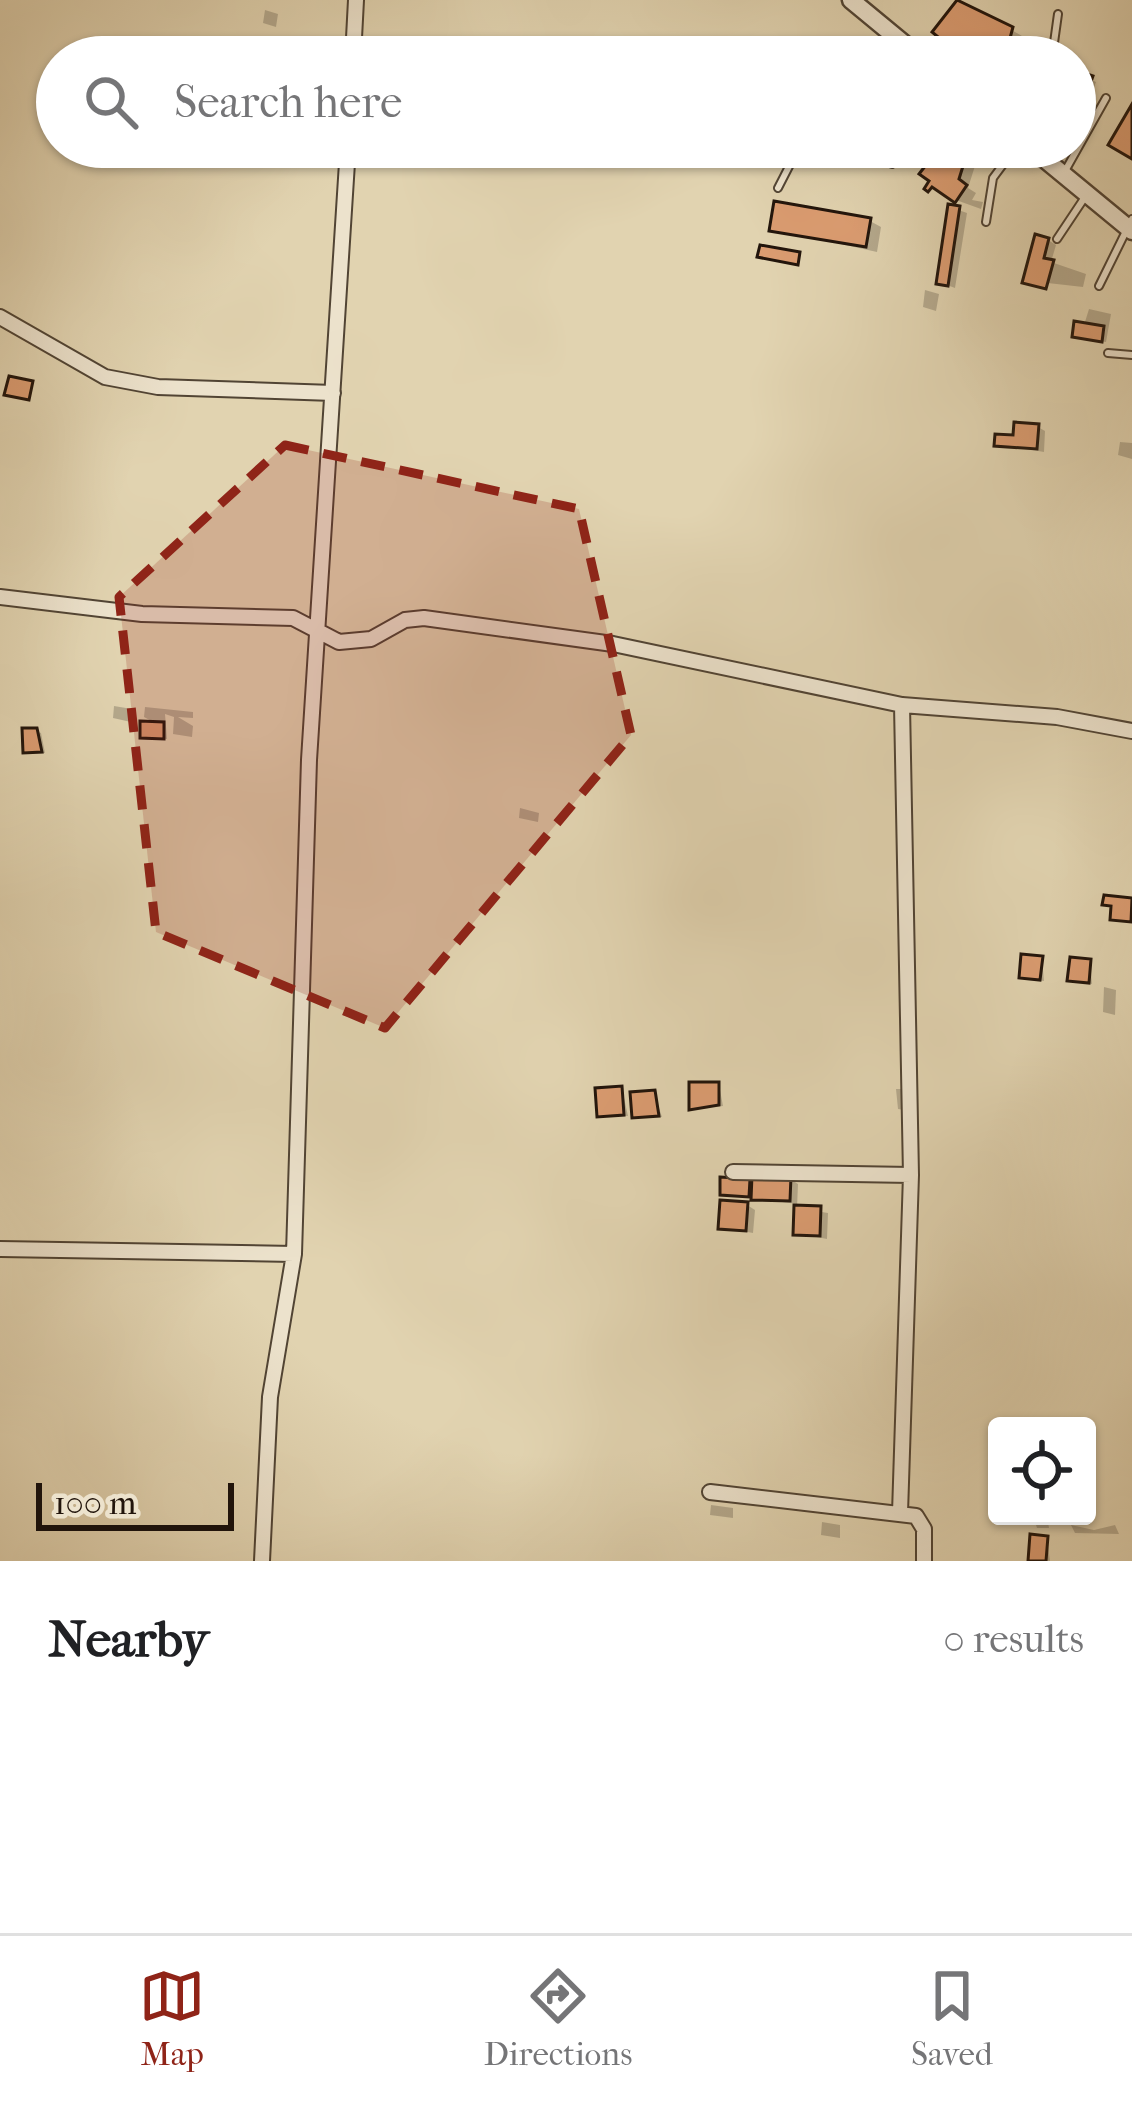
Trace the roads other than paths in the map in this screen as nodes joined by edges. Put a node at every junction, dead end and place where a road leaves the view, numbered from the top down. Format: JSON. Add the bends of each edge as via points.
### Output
{"nodes":[{"id":1,"x":356,"y":0,"type":"edge"},
{"id":2,"x":851,"y":0,"type":"edge"},
{"id":3,"x":1058,"y":14,"type":"dead end"},
{"id":4,"x":354,"y":36,"type":"edge"},
{"id":5,"x":895,"y":36,"type":"edge"},
{"id":6,"x":1055,"y":36,"type":"edge"},
{"id":7,"x":1106,"y":98,"type":"dead end"},
{"id":8,"x":1096,"y":116,"type":"edge"},
{"id":9,"x":347,"y":168,"type":"edge"},
{"id":10,"x":788,"y":168,"type":"edge"},
{"id":11,"x":1000,"y":168,"type":"edge"},
{"id":12,"x":1056,"y":168,"type":"edge"},
{"id":13,"x":1066,"y":168,"type":"edge"},
{"id":14,"x":1063,"y":174,"type":"junction"},
{"id":15,"x":778,"y":188,"type":"dead end"},
{"id":16,"x":1087,"y":194,"type":"junction"},
{"id":17,"x":986,"y":222,"type":"dead end"},
{"id":18,"x":1130,"y":225,"type":"edge"},
{"id":19,"x":1058,"y":239,"type":"dead end"},
{"id":20,"x":1099,"y":286,"type":"dead end"},
{"id":21,"x":0,"y":317,"type":"edge"},
{"id":22,"x":1108,"y":353,"type":"dead end"},
{"id":23,"x":1132,"y":356,"type":"edge"},
{"id":24,"x":333,"y":393,"type":"junction"},
{"id":25,"x":0,"y":597,"type":"edge"},
{"id":26,"x":316,"y":632,"type":"junction"},
{"id":27,"x":902,"y":705,"type":"junction"},
{"id":28,"x":1132,"y":731,"type":"edge"},
{"id":29,"x":733,"y":1172,"type":"dead end"},
{"id":30,"x":911,"y":1175,"type":"junction"},
{"id":31,"x":0,"y":1249,"type":"edge"},
{"id":32,"x":294,"y":1254,"type":"junction"},
{"id":33,"x":710,"y":1492,"type":"dead end"},
{"id":34,"x":900,"y":1513,"type":"junction"},
{"id":35,"x":262,"y":1561,"type":"edge"},
{"id":36,"x":924,"y":1561,"type":"edge"}],
"edges":[{"from":1,"to":4,"type":"street"},
{"from":2,"to":5,"type":"street"},
{"from":3,"to":6,"type":"lane"},
{"from":7,"to":8,"type":"lane"},
{"from":9,"to":24,"type":"street"},
{"from":10,"to":15,"type":"lane"},
{"from":11,"to":17,"type":"lane"},
{"from":12,"to":14,"type":"street"},
{"from":13,"to":14,"type":"lane"},
{"from":14,"to":16,"type":"street"},
{"from":16,"to":18,"type":"street"},
{"from":16,"to":19,"type":"lane"},
{"from":18,"to":20,"type":"lane"},
{"from":21,"to":24,"type":"street","via":[[105,377],[158,387]]},
{"from":22,"to":23,"type":"lane"},
{"from":24,"to":26,"type":"street"},
{"from":25,"to":26,"type":"street","via":[[142,614],[293,618]]},
{"from":26,"to":27,"type":"street","via":[[360,642],[424,618],[613,644]]},
{"from":26,"to":32,"type":"street"},
{"from":27,"to":28,"type":"street"},
{"from":27,"to":30,"type":"street"},
{"from":29,"to":30,"type":"street"},
{"from":30,"to":34,"type":"street"},
{"from":31,"to":32,"type":"street"},
{"from":32,"to":35,"type":"street","via":[[270,1397]]},
{"from":33,"to":34,"type":"street"},
{"from":34,"to":36,"type":"street","via":[[923,1524]]}]}
